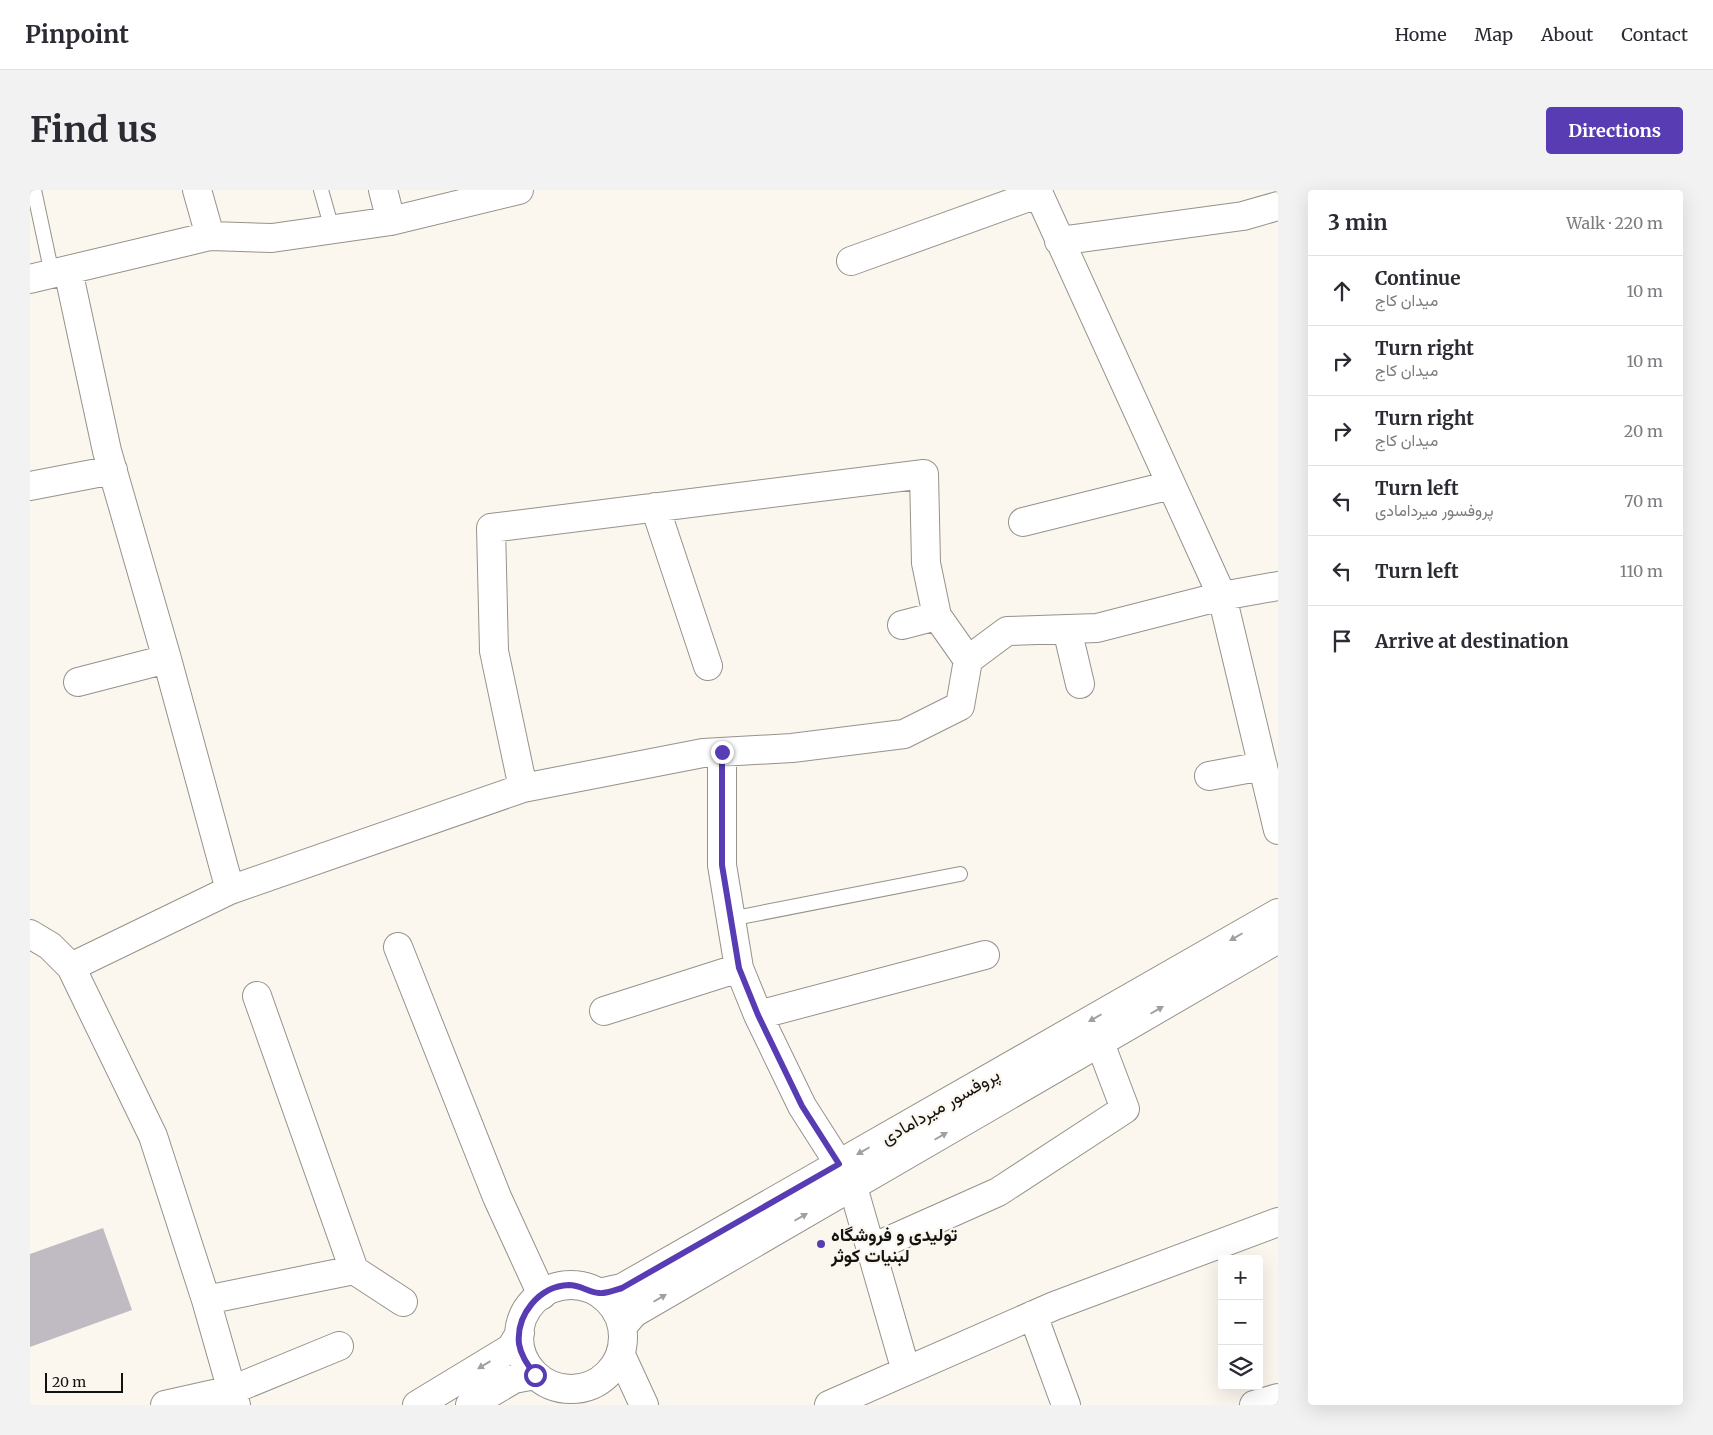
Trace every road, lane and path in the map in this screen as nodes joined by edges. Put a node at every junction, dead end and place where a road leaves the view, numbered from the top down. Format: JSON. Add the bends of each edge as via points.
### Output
{"nodes":[{"id":1,"x":34,"y":190,"type":"edge"},
{"id":2,"x":197,"y":190,"type":"edge"},
{"id":3,"x":321,"y":190,"type":"edge"},
{"id":4,"x":383,"y":190,"type":"edge"},
{"id":5,"x":519,"y":190,"type":"edge"},
{"id":6,"x":1037,"y":192,"type":"edge"},
{"id":7,"x":1276,"y":214,"type":"edge"},
{"id":8,"x":391,"y":221,"type":"junction"},
{"id":9,"x":332,"y":229,"type":"junction"},
{"id":10,"x":210,"y":236,"type":"junction"},
{"id":11,"x":1059,"y":240,"type":"junction"},
{"id":12,"x":851,"y":261,"type":"dead end"},
{"id":13,"x":50,"y":274,"type":"edge"},
{"id":14,"x":113,"y":470,"type":"junction"},
{"id":15,"x":1171,"y":485,"type":"junction"},
{"id":16,"x":30,"y":486,"type":"edge"},
{"id":17,"x":655,"y":507,"type":"junction"},
{"id":18,"x":1023,"y":522,"type":"dead end"},
{"id":19,"x":1278,"y":586,"type":"edge"},
{"id":20,"x":1222,"y":596,"type":"junction"},
{"id":21,"x":937,"y":616,"type":"junction"},
{"id":22,"x":902,"y":625,"type":"dead end"},
{"id":23,"x":1067,"y":629,"type":"junction"},
{"id":24,"x":167,"y":659,"type":"junction"},
{"id":25,"x":968,"y":660,"type":"junction"},
{"id":26,"x":708,"y":666,"type":"dead end"},
{"id":27,"x":78,"y":682,"type":"dead end"},
{"id":28,"x":1080,"y":684,"type":"dead end"},
{"id":29,"x":722,"y":752,"type":"junction"},
{"id":30,"x":1263,"y":766,"type":"junction"},
{"id":31,"x":1210,"y":776,"type":"dead end"},
{"id":32,"x":523,"y":788,"type":"junction"},
{"id":33,"x":1278,"y":830,"type":"edge"},
{"id":34,"x":960,"y":874,"type":"dead end"},
{"id":35,"x":230,"y":890,"type":"junction"},
{"id":36,"x":1278,"y":912,"type":"edge"},
{"id":37,"x":730,"y":919,"type":"junction"},
{"id":38,"x":30,"y":934,"type":"edge"},
{"id":39,"x":1278,"y":939,"type":"edge"},
{"id":40,"x":398,"y":947,"type":"dead end"},
{"id":41,"x":985,"y":955,"type":"dead end"},
{"id":42,"x":71,"y":967,"type":"junction"},
{"id":43,"x":739,"y":968,"type":"junction"},
{"id":44,"x":257,"y":996,"type":"dead end"},
{"id":45,"x":604,"y":1011,"type":"dead end"},
{"id":46,"x":758,"y":1015,"type":"junction"},
{"id":47,"x":1100,"y":1043,"type":"junction"},
{"id":48,"x":839,"y":1164,"type":"junction"},
{"id":49,"x":853,"y":1187,"type":"junction"},
{"id":50,"x":1278,"y":1222,"type":"edge"},
{"id":51,"x":870,"y":1249,"type":"junction"},
{"id":52,"x":354,"y":1270,"type":"junction"},
{"id":53,"x":599,"y":1293,"type":"junction"},
{"id":54,"x":542,"y":1295,"type":"junction"},
{"id":55,"x":206,"y":1300,"type":"junction"},
{"id":56,"x":403,"y":1302,"type":"dead end"},
{"id":57,"x":1033,"y":1316,"type":"junction"},
{"id":58,"x":622,"y":1328,"type":"junction"},
{"id":59,"x":520,"y":1333,"type":"junction"},
{"id":60,"x":339,"y":1346,"type":"dead end"},
{"id":61,"x":621,"y":1355,"type":"junction"},
{"id":62,"x":906,"y":1371,"type":"junction"},
{"id":63,"x":535,"y":1375,"type":"junction"},
{"id":64,"x":234,"y":1398,"type":"edge"},
{"id":65,"x":1278,"y":1398,"type":"edge"},
{"id":66,"x":165,"y":1405,"type":"edge"},
{"id":67,"x":416,"y":1405,"type":"edge"},
{"id":68,"x":470,"y":1405,"type":"edge"},
{"id":69,"x":644,"y":1405,"type":"edge"},
{"id":70,"x":829,"y":1405,"type":"edge"},
{"id":71,"x":1066,"y":1405,"type":"edge"},
{"id":72,"x":1254,"y":1405,"type":"edge"}],
"edges":[{"from":1,"to":13,"type":"lane"},
{"from":2,"to":10,"type":"street"},
{"from":3,"to":9,"type":"lane"},
{"from":4,"to":8,"type":"street"},
{"from":5,"to":8,"type":"street"},
{"from":6,"to":11,"type":"street"},
{"from":6,"to":12,"type":"street"},
{"from":7,"to":11,"type":"street"},
{"from":8,"to":9,"type":"street"},
{"from":9,"to":10,"type":"street","via":[[272,238]]},
{"from":10,"to":13,"type":"street"},
{"from":11,"to":15,"type":"street"},
{"from":13,"to":14,"type":"street"},
{"from":14,"to":16,"type":"street"},
{"from":14,"to":24,"type":"street"},
{"from":15,"to":18,"type":"street"},
{"from":15,"to":20,"type":"street"},
{"from":17,"to":21,"type":"street","via":[[924,474],[926,562]]},
{"from":17,"to":26,"type":"street"},
{"from":17,"to":32,"type":"street","via":[[490,528],[494,651]]},
{"from":19,"to":20,"type":"street"},
{"from":20,"to":23,"type":"street","via":[[1097,628]]},
{"from":20,"to":30,"type":"street"},
{"from":21,"to":22,"type":"street"},
{"from":21,"to":25,"type":"street"},
{"from":23,"to":25,"type":"street","via":[[1007,631]]},
{"from":23,"to":28,"type":"street"},
{"from":24,"to":27,"type":"street"},
{"from":24,"to":35,"type":"street"},
{"from":25,"to":29,"type":"street","via":[[960,706],[904,734],[792,748]]},
{"from":29,"to":32,"type":"street"},
{"from":29,"to":37,"type":"street","via":[[722,865]]},
{"from":30,"to":31,"type":"street"},
{"from":30,"to":33,"type":"street"},
{"from":32,"to":35,"type":"street"},
{"from":34,"to":37,"type":"lane"},
{"from":35,"to":42,"type":"street"},
{"from":36,"to":48,"type":"street","name":"پروفسور میردامادی","one_way":true},
{"from":37,"to":43,"type":"street"},
{"from":38,"to":42,"type":"street","via":[[50,946]]},
{"from":47,"to":39,"type":"street","name":"پروفسور میردامادی","one_way":true},
{"from":40,"to":54,"type":"street","via":[[497,1197]]},
{"from":41,"to":46,"type":"street"},
{"from":42,"to":55,"type":"street","via":[[153,1136]]},
{"from":43,"to":45,"type":"street"},
{"from":43,"to":46,"type":"street"},
{"from":44,"to":52,"type":"street"},
{"from":46,"to":48,"type":"street","via":[[802,1106]]},
{"from":49,"to":47,"type":"street","name":"پروفسور میردامادی","one_way":true},
{"from":47,"to":51,"type":"street","via":[[1125,1109],[998,1192]]},
{"from":48,"to":53,"type":"street","name":"پروفسور میردامادی","via":[[622,1288]]},
{"from":49,"to":51,"type":"street"},
{"from":58,"to":49,"type":"street","name":"پروفسور میردامادی","one_way":true,"via":[[634,1313]]},
{"from":50,"to":57,"type":"street"},
{"from":51,"to":62,"type":"street"},
{"from":52,"to":55,"type":"street"},
{"from":52,"to":56,"type":"street"},
{"from":53,"to":54,"type":"street","via":[[568,1285]]},
{"from":53,"to":58,"type":"street","via":[[613,1306]]},
{"from":54,"to":59,"type":"street","via":[[526,1312]]},
{"from":55,"to":64,"type":"street"},
{"from":57,"to":62,"type":"street"},
{"from":57,"to":71,"type":"street"},
{"from":58,"to":61,"type":"street"},
{"from":59,"to":63,"type":"street","via":[[519,1345]]},
{"from":59,"to":67,"type":"street","one_way":true,"via":[[507,1351]]},
{"from":60,"to":64,"type":"street"},
{"from":61,"to":63,"type":"street","via":[[612,1370],[583,1388],[566,1389]]},
{"from":61,"to":69,"type":"street"},
{"from":62,"to":70,"type":"street"},
{"from":63,"to":68,"type":"street","via":[[514,1379]]},
{"from":64,"to":66,"type":"street"},
{"from":65,"to":72,"type":"street"}]}
